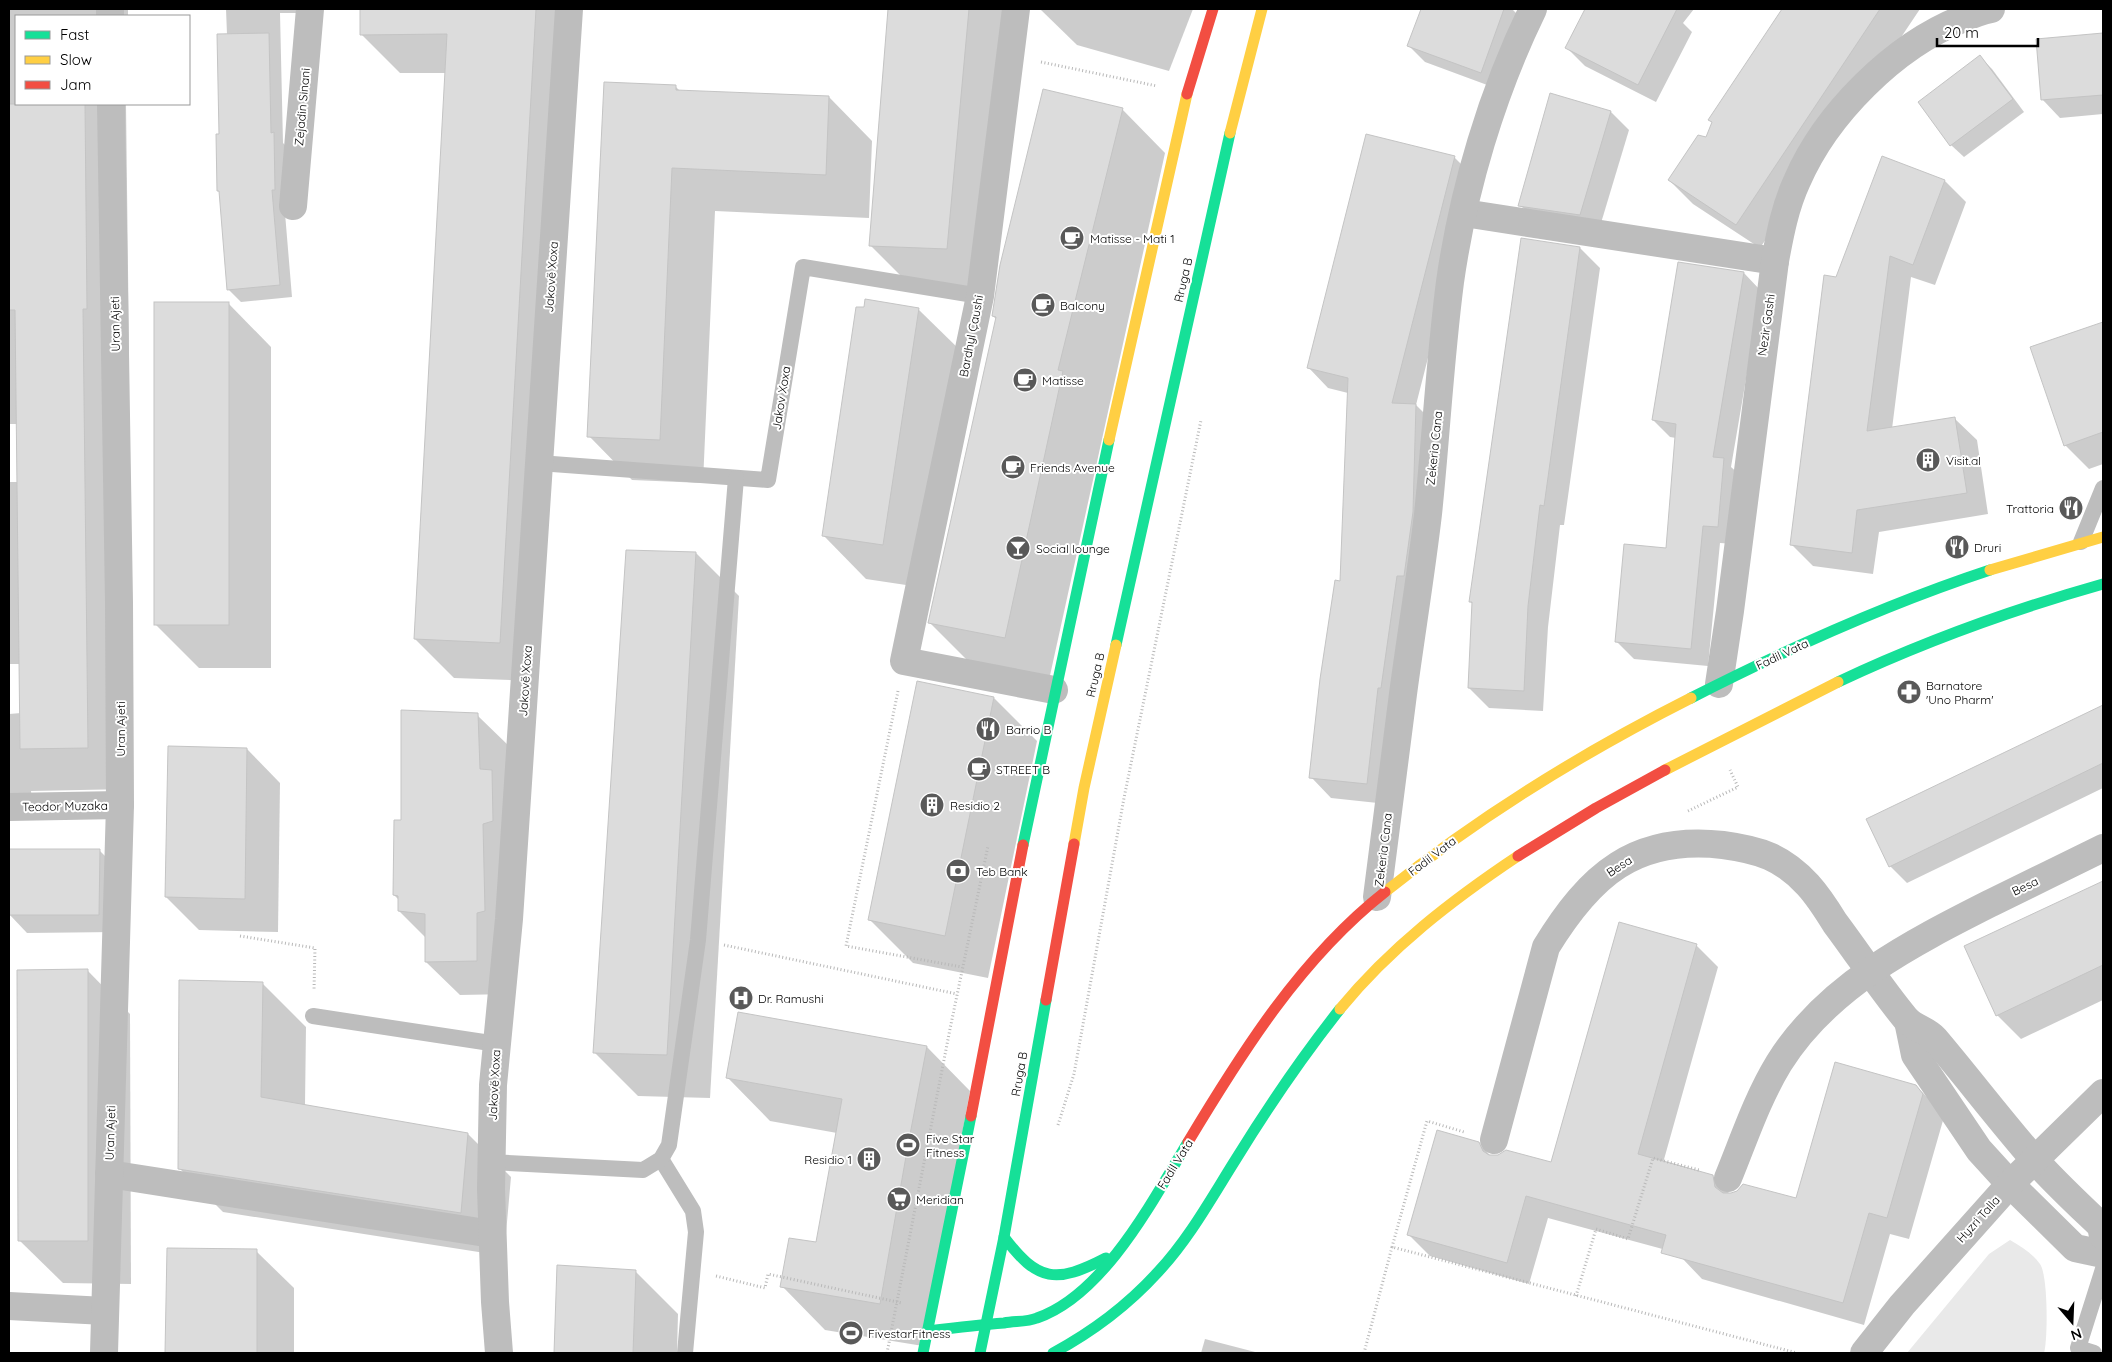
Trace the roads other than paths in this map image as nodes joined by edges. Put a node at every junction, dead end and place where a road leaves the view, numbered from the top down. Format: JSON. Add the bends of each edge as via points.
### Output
{"nodes":[{"id":1,"x":310,"y":9,"type":"edge"},
{"id":2,"x":569,"y":9,"type":"edge"},
{"id":3,"x":1016,"y":9,"type":"edge"},
{"id":4,"x":1213,"y":9,"type":"edge"},
{"id":5,"x":1262,"y":9,"type":"edge"},
{"id":6,"x":1533,"y":9,"type":"edge"},
{"id":7,"x":1991,"y":9,"type":"edge"},
{"id":8,"x":1937,"y":18,"type":"edge"},
{"id":9,"x":111,"y":105,"type":"edge"},
{"id":10,"x":293,"y":206,"type":"dead end"},
{"id":11,"x":1464,"y":213,"type":"junction"},
{"id":12,"x":1775,"y":262,"type":"junction"},
{"id":13,"x":980,"y":296,"type":"junction"},
{"id":14,"x":539,"y":463,"type":"junction"},
{"id":15,"x":736,"y":478,"type":"junction"},
{"id":16,"x":2103,"y":488,"type":"edge"},
{"id":17,"x":2103,"y":537,"type":"edge"},
{"id":18,"x":2081,"y":542,"type":"junction"},
{"id":19,"x":2103,"y":584,"type":"edge"},
{"id":20,"x":1719,"y":684,"type":"junction"},
{"id":21,"x":1054,"y":690,"type":"junction"},
{"id":22,"x":120,"y":805,"type":"junction"},
{"id":23,"x":9,"y":806,"type":"edge"},
{"id":24,"x":2103,"y":848,"type":"edge"},
{"id":25,"x":1377,"y":897,"type":"junction"},
{"id":26,"x":1870,"y":970,"type":"junction"},
{"id":27,"x":313,"y":1016,"type":"road end"},
{"id":28,"x":1908,"y":1022,"type":"junction"},
{"id":29,"x":497,"y":1044,"type":"junction"},
{"id":30,"x":2103,"y":1093,"type":"edge"},
{"id":31,"x":1494,"y":1140,"type":"road end"},
{"id":32,"x":661,"y":1159,"type":"junction"},
{"id":33,"x":2034,"y":1159,"type":"junction"},
{"id":34,"x":491,"y":1162,"type":"junction"},
{"id":35,"x":109,"y":1174,"type":"junction"},
{"id":36,"x":1728,"y":1178,"type":"road end"},
{"id":37,"x":2010,"y":1184,"type":"junction"},
{"id":38,"x":492,"y":1234,"type":"junction"},
{"id":39,"x":2103,"y":1236,"type":"edge"},
{"id":40,"x":1004,"y":1238,"type":"junction"},
{"id":41,"x":1118,"y":1251,"type":"junction"},
{"id":42,"x":2103,"y":1254,"type":"edge"},
{"id":43,"x":2103,"y":1269,"type":"edge"},
{"id":44,"x":1152,"y":1280,"type":"junction"},
{"id":45,"x":9,"y":1306,"type":"edge"},
{"id":46,"x":105,"y":1311,"type":"junction"},
{"id":47,"x":1123,"y":1320,"type":"dead end"},
{"id":48,"x":985,"y":1324,"type":"junction"},
{"id":49,"x":928,"y":1330,"type":"junction"},
{"id":50,"x":104,"y":1353,"type":"edge"},
{"id":51,"x":499,"y":1353,"type":"edge"},
{"id":52,"x":685,"y":1353,"type":"edge"},
{"id":53,"x":923,"y":1353,"type":"edge"},
{"id":54,"x":980,"y":1353,"type":"edge"},
{"id":55,"x":1054,"y":1353,"type":"edge"},
{"id":56,"x":1864,"y":1353,"type":"edge"},
{"id":57,"x":2094,"y":1353,"type":"edge"}],
"edges":[{"from":1,"to":10,"type":"street","name":"Zejadin Sinani"},
{"from":2,"to":14,"type":"street","name":"Jakovë Xoxa"},
{"from":3,"to":13,"type":"street","name":"Bardhyl Çaushi"},
{"from":4,"to":21,"type":"main road","via":[[1188,92]]},
{"from":5,"to":40,"type":"main road","name":"Rruga B","via":[[1234,113],[1084,788]]},
{"from":6,"to":11,"type":"street","name":"Zekeria Cana","via":[[1495,99]]},
{"from":7,"to":8,"type":"street","name":"Nezir Gashi"},
{"from":8,"to":12,"type":"street","name":"Nezir Gashi","via":[[1870,80],[1816,146],[1797,180],[1783,217]]},
{"from":9,"to":22,"type":"street","name":"Uran Ajeti"},
{"from":11,"to":12,"type":"street"},
{"from":11,"to":25,"type":"street","name":"Zekeria Cana","via":[[1450,282],[1428,515]]},
{"from":12,"to":20,"type":"street","name":"Nezir Gashi"},
{"from":13,"to":15,"type":"lane","name":"Jakov Xoxa","via":[[803,267],[768,480]]},
{"from":13,"to":21,"type":"street","name":"Bardhyl Çaushi","via":[[904,660]]},
{"from":14,"to":15,"type":"lane","name":"Jakov Xoxa"},
{"from":14,"to":29,"type":"street","name":"Jakovë Xoxa","via":[[510,919]]},
{"from":15,"to":32,"type":"lane","via":[[698,940],[669,1145]]},
{"from":16,"to":18,"type":"lane"},
{"from":17,"to":18,"type":"main road","name":"Fadil Vata"},
{"from":18,"to":20,"type":"main road","name":"Fadil Vata","via":[[1936,589],[1814,639]]},
{"from":19,"to":44,"type":"main road","via":[[1952,632],[1848,678],[1718,742],[1528,848],[1412,934],[1366,978],[1286,1081],[1184,1239]]},
{"from":20,"to":25,"type":"main road","name":"Fadil Vata","via":[[1645,721],[1494,811]]},
{"from":21,"to":49,"type":"main road"},
{"from":22,"to":23,"type":"street","name":"Teodor Muzaka"},
{"from":22,"to":35,"type":"street","name":"Uran Ajeti"},
{"from":24,"to":26,"type":"street","name":"Besa","via":[[1955,921]]},
{"from":25,"to":41,"type":"main road","name":"Fadil Vata","via":[[1328,946],[1282,1001],[1237,1063]]},
{"from":26,"to":28,"type":"street","name":"Besa"},
{"from":26,"to":31,"type":"street","name":"Besa","via":[[1809,886],[1788,866],[1769,855],[1706,843],[1677,843],[1644,851],[1596,881],[1561,923],[1546,947]]},
{"from":26,"to":36,"type":"street","name":"Besa","via":[[1819,1015],[1780,1062],[1766,1085]]},
{"from":27,"to":29,"type":"lane"},
{"from":28,"to":33,"type":"street","name":"Besa","via":[[1933,1036]]},
{"from":28,"to":37,"type":"street","name":"Besa","via":[[1915,1055],[1979,1150]]},
{"from":29,"to":34,"type":"street","name":"Jakovë Xoxa"},
{"from":30,"to":33,"type":"street","name":"Hyzri Talla"},
{"from":32,"to":34,"type":"lane","via":[[643,1170]]},
{"from":32,"to":52,"type":"lane","via":[[693,1211],[696,1232]]},
{"from":33,"to":37,"type":"street","name":"Hyzri Talla"},
{"from":33,"to":39,"type":"street","name":"Besa","via":[[2101,1226]]},
{"from":34,"to":38,"type":"street","name":"Jakovë Xoxa"},
{"from":35,"to":38,"type":"street"},
{"from":35,"to":46,"type":"street","name":"Uran Ajeti"},
{"from":37,"to":42,"type":"street","name":"Besa","via":[[2075,1248]]},
{"from":37,"to":56,"type":"street","name":"Hyzri Talla","via":[[1902,1305]]},
{"from":38,"to":51,"type":"street","name":"Jakovë Xoxa"},
{"from":40,"to":41,"type":"main road","via":[[1027,1264],[1042,1274],[1061,1276],[1084,1270]]},
{"from":40,"to":48,"type":"main road","name":"Rruga B"},
{"from":41,"to":48,"type":"main road","name":"Fadil Vata","via":[[1089,1284],[1065,1303],[1036,1319]]},
{"from":43,"to":57,"type":"lane","via":[[2078,1348]]},
{"from":44,"to":47,"type":"main road"},
{"from":44,"to":55,"type":"main road","via":[[1102,1322]]},
{"from":45,"to":46,"type":"street"},
{"from":46,"to":50,"type":"street","name":"Uran Ajeti"},
{"from":48,"to":49,"type":"main road","name":"Fadil Vata"},
{"from":48,"to":54,"type":"main road","name":"Rruga B"},
{"from":49,"to":53,"type":"main road"}]}
